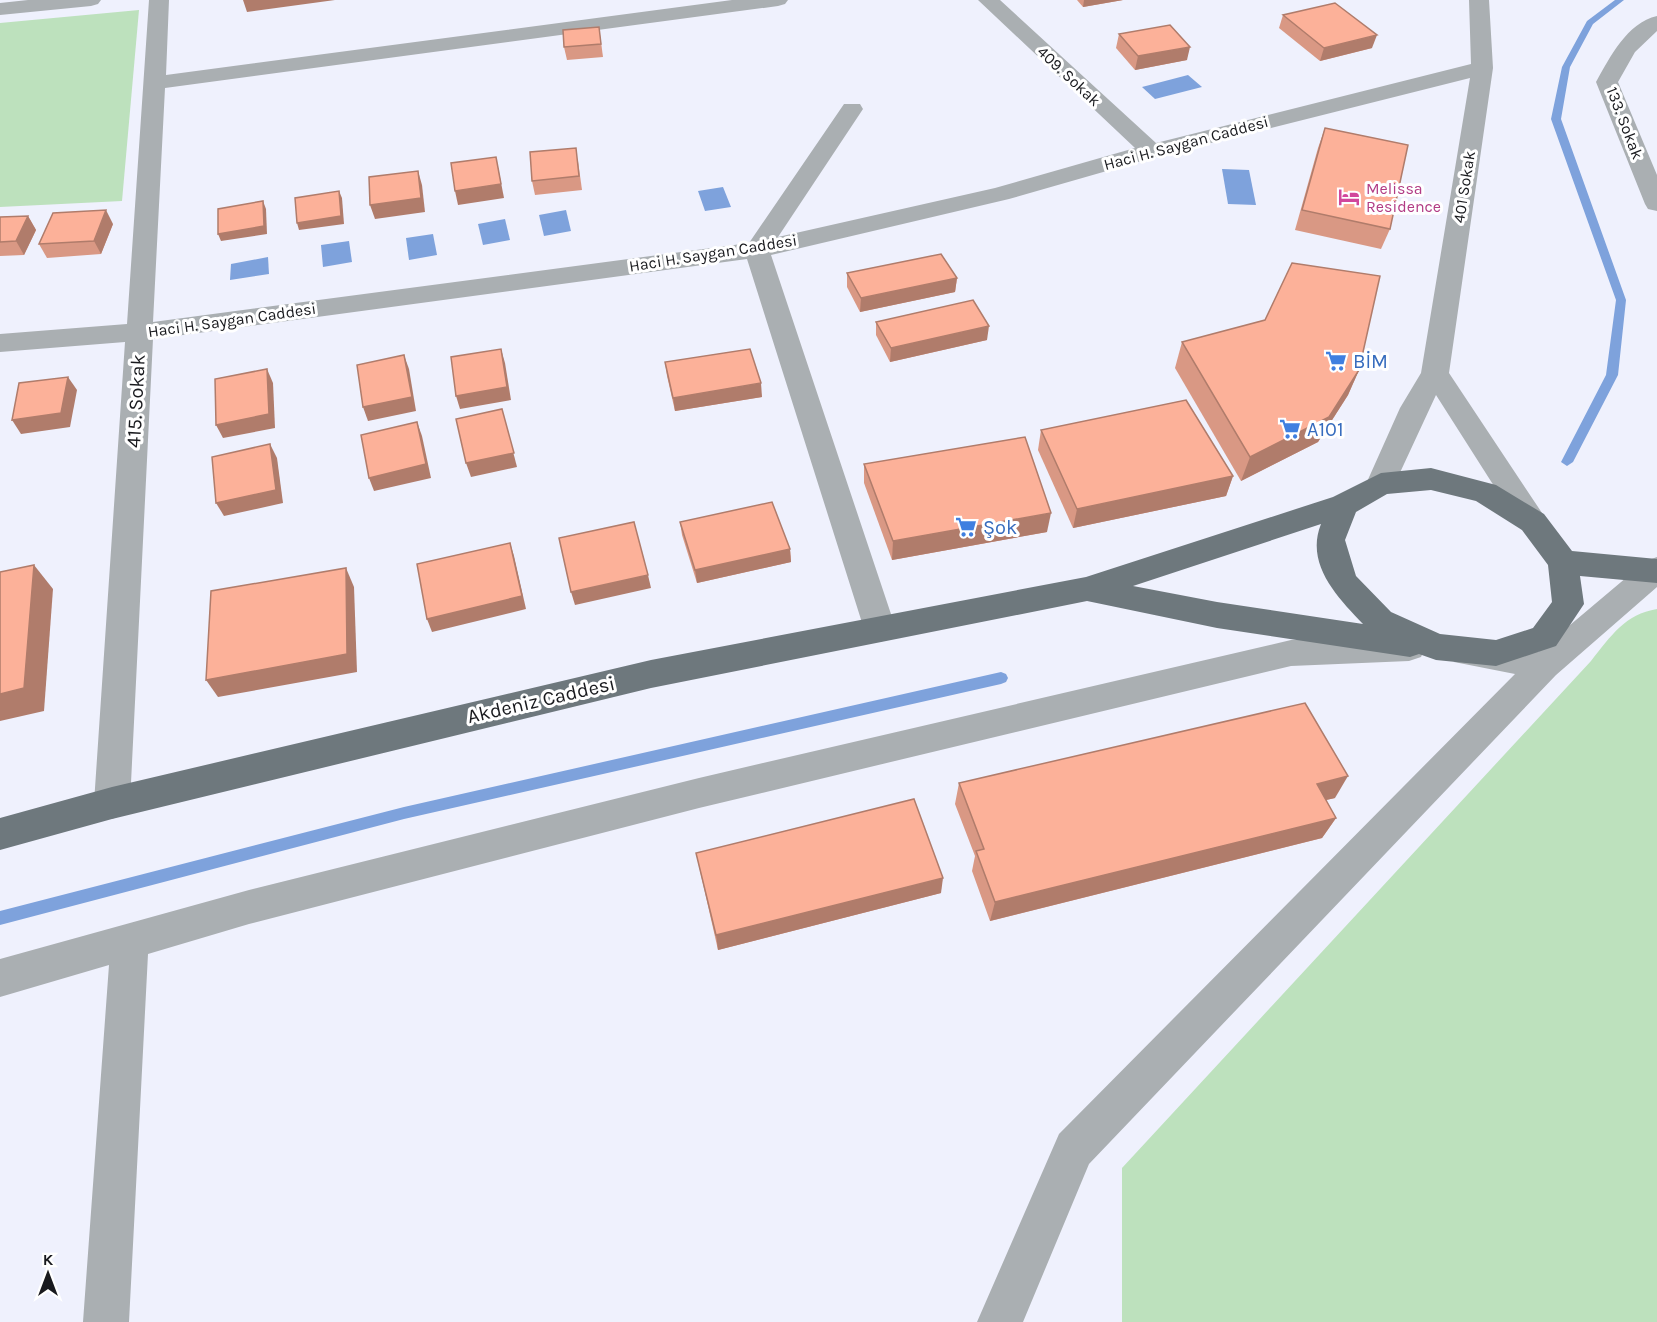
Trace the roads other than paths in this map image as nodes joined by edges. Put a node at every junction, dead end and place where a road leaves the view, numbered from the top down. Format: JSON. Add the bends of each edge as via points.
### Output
{"nodes":[{"id":1,"x":91,"y":0,"type":"edge"},
{"id":2,"x":159,"y":0,"type":"edge"},
{"id":3,"x":778,"y":0,"type":"edge"},
{"id":4,"x":988,"y":0,"type":"edge"},
{"id":5,"x":1479,"y":0,"type":"edge"},
{"id":6,"x":0,"y":9,"type":"edge"},
{"id":7,"x":1657,"y":22,"type":"edge"},
{"id":8,"x":1482,"y":68,"type":"junction"},
{"id":9,"x":155,"y":83,"type":"junction"},
{"id":10,"x":852,"y":109,"type":"dead end"},
{"id":11,"x":1151,"y":151,"type":"junction"},
{"id":12,"x":1657,"y":204,"type":"edge"},
{"id":13,"x":757,"y":250,"type":"junction"},
{"id":14,"x":141,"y":332,"type":"junction"},
{"id":15,"x":0,"y":343,"type":"edge"},
{"id":16,"x":1435,"y":373,"type":"junction"},
{"id":17,"x":1381,"y":484,"type":"junction"},
{"id":18,"x":1344,"y":505,"type":"junction"},
{"id":19,"x":1533,"y":522,"type":"junction"},
{"id":20,"x":1563,"y":562,"type":"junction"},
{"id":21,"x":1657,"y":570,"type":"edge"},
{"id":22,"x":1086,"y":589,"type":"junction"},
{"id":23,"x":880,"y":629,"type":"junction"},
{"id":24,"x":1436,"y":647,"type":"junction"},
{"id":25,"x":1544,"y":666,"type":"junction"},
{"id":26,"x":112,"y":803,"type":"junction"},
{"id":27,"x":0,"y":834,"type":"edge"},
{"id":28,"x":130,"y":941,"type":"junction"},
{"id":29,"x":0,"y":978,"type":"edge"},
{"id":30,"x":106,"y":1322,"type":"edge"},
{"id":31,"x":1000,"y":1322,"type":"edge"}],
"edges":[{"from":1,"to":6,"type":"street"},
{"from":2,"to":9,"type":"street","name":"415. Sokak"},
{"from":3,"to":9,"type":"street"},
{"from":4,"to":11,"type":"street","name":"409. Sokak"},
{"from":5,"to":8,"type":"street","name":"401 Sokak"},
{"from":7,"to":12,"type":"street","name":"133. Sokak","via":[[1622,53],[1608,82]]},
{"from":8,"to":11,"type":"street","name":"Haci H. Saygan Caddesi"},
{"from":8,"to":16,"type":"street","name":"401 Sokak"},
{"from":9,"to":14,"type":"street","name":"415. Sokak"},
{"from":10,"to":13,"type":"street"},
{"from":11,"to":13,"type":"street","name":"Haci H. Saygan Caddesi","via":[[1000,194]]},
{"from":13,"to":14,"type":"street","name":"Haci H. Saygan Caddesi"},
{"from":13,"to":23,"type":"street"},
{"from":14,"to":15,"type":"street","name":"Haci H. Saygan Caddesi"},
{"from":14,"to":26,"type":"street","name":"415. Sokak"},
{"from":16,"to":17,"type":"street","via":[[1414,408]]},
{"from":16,"to":19,"type":"street"},
{"from":17,"to":18,"type":"main road"},
{"from":17,"to":19,"type":"main road","via":[[1431,479],[1485,493]]},
{"from":18,"to":22,"type":"main road"},
{"from":18,"to":24,"type":"main road","via":[[1330,540],[1342,582],[1380,621]]},
{"from":19,"to":20,"type":"main road"},
{"from":20,"to":21,"type":"main road"},
{"from":20,"to":24,"type":"main road","via":[[1568,604],[1544,637],[1496,653]]},
{"from":21,"to":25,"type":"street"},
{"from":22,"to":23,"type":"main road","name":"Akdeniz Caddesi"},
{"from":22,"to":24,"type":"main road","via":[[1334,634]]},
{"from":23,"to":26,"type":"main road","name":"Akdeniz Caddesi","via":[[651,674]]},
{"from":24,"to":25,"type":"street"},
{"from":24,"to":28,"type":"street","via":[[1291,653],[699,793]]},
{"from":25,"to":31,"type":"street","via":[[1074,1149]]},
{"from":26,"to":27,"type":"main road","name":"Akdeniz Caddesi"},
{"from":28,"to":29,"type":"street"},
{"from":28,"to":30,"type":"street"}]}
